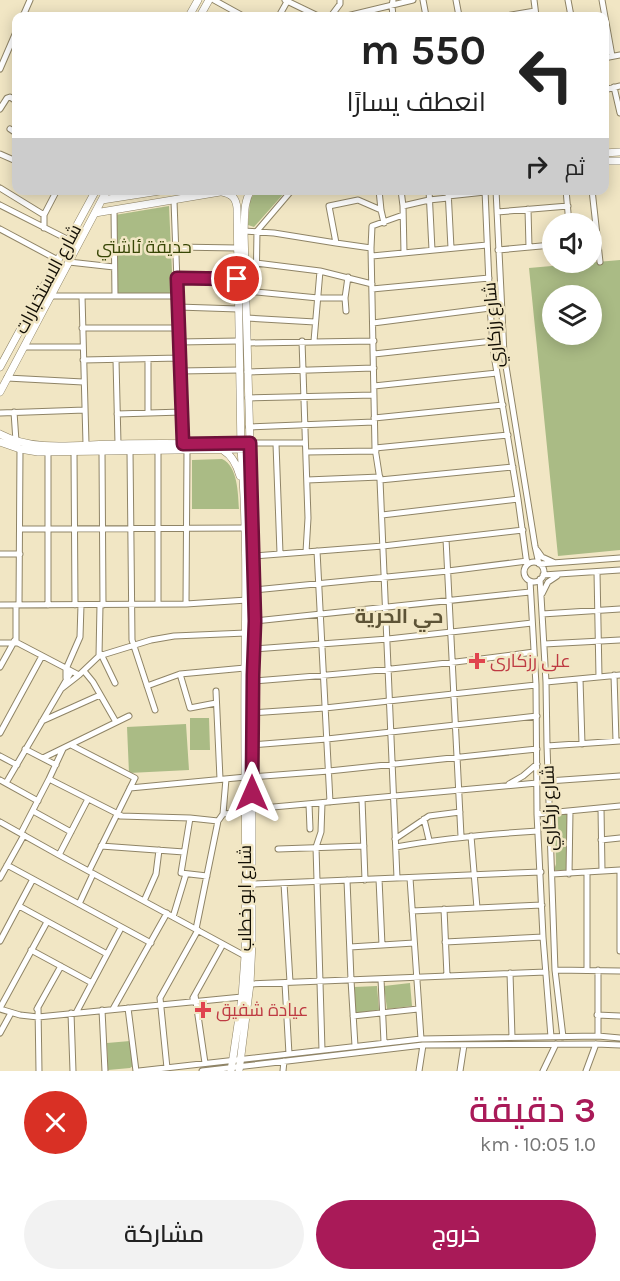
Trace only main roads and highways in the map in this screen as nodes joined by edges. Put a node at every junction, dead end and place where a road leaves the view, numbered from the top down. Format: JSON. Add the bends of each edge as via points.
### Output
{"nodes":[{"id":1,"x":93,"y":195,"type":"edge"},
{"id":2,"x":104,"y":195,"type":"edge"},
{"id":3,"x":134,"y":195,"type":"edge"},
{"id":4,"x":206,"y":195,"type":"edge"},
{"id":5,"x":230,"y":195,"type":"edge"},
{"id":6,"x":248,"y":195,"type":"edge"},
{"id":7,"x":102,"y":200,"type":"junction"},
{"id":8,"x":241,"y":208,"type":"junction"},
{"id":9,"x":95,"y":213,"type":"junction"},
{"id":10,"x":46,"y":283,"type":"junction"},
{"id":11,"x":55,"y":288,"type":"junction"},
{"id":12,"x":243,"y":342,"type":"junction"},
{"id":13,"x":0,"y":367,"type":"edge"},
{"id":14,"x":244,"y":371,"type":"junction"},
{"id":15,"x":0,"y":392,"type":"edge"},
{"id":16,"x":0,"y":434,"type":"edge"},
{"id":17,"x":0,"y":442,"type":"edge"},
{"id":18,"x":246,"y":446,"type":"junction"},
{"id":19,"x":185,"y":447,"type":"junction"},
{"id":20,"x":221,"y":450,"type":"junction"},
{"id":21,"x":244,"y":490,"type":"junction"},
{"id":22,"x":252,"y":585,"type":"junction"},
{"id":23,"x":249,"y":763,"type":"junction"},
{"id":24,"x":249,"y":811,"type":"junction"},
{"id":25,"x":236,"y":1066,"type":"edge"}],
"edges":[{"from":1,"to":10,"type":"main road","name":"شارع الاستخبارات"},
{"from":2,"to":7,"type":"main road","name":"شارع الاستخبارات"},
{"from":3,"to":7,"type":"main road"},
{"from":4,"to":9,"type":"main road"},
{"from":5,"to":8,"type":"main road"},
{"from":6,"to":8,"type":"main road","name":"شارع ابو خطاب"},
{"from":7,"to":9,"type":"main road","name":"شارع الاستخبارات"},
{"from":8,"to":12,"type":"main road","name":"شارع ابو خطاب","via":[[246,291]]},
{"from":8,"to":12,"type":"main road","name":"شارع ابو خطاب","via":[[237,279]]},
{"from":9,"to":11,"type":"main road","name":"شارع الاستخبارات"},
{"from":10,"to":11,"type":"main road"},
{"from":10,"to":13,"type":"main road","name":"شارع الاستخبارات"},
{"from":11,"to":15,"type":"main road","name":"شارع الاستخبارات"},
{"from":12,"to":14,"type":"main road","name":"شارع ابو خطاب"},
{"from":14,"to":18,"type":"main road","name":"شارع ابو خطاب"},
{"from":14,"to":18,"type":"main road","name":"شارع ابو خطاب","via":[[249,427]]},
{"from":16,"to":19,"type":"main road","via":[[40,446]]},
{"from":17,"to":19,"type":"main road","via":[[48,453]]},
{"from":18,"to":19,"type":"main road"},
{"from":18,"to":20,"type":"main road"},
{"from":18,"to":21,"type":"main road","name":"شارع ابو خطاب"},
{"from":18,"to":22,"type":"main road","name":"شارع ابو خطاب"},
{"from":19,"to":20,"type":"main road"},
{"from":20,"to":21,"type":"main road","via":[[234,460]]},
{"from":21,"to":22,"type":"main road","name":"شارع ابو خطاب","via":[[244,528]]},
{"from":22,"to":23,"type":"main road","name":"شارع ابو خطاب","via":[[255,621]]},
{"from":22,"to":23,"type":"main road","name":"شارع ابو خطاب","via":[[247,600],[245,668]]},
{"from":23,"to":24,"type":"main road","name":"شارع ابو خطاب"},
{"from":24,"to":25,"type":"main road","name":"شارع ابو خطاب","via":[[245,956]]},
{"from":24,"to":25,"type":"main road","name":"شارع ابو خطاب","via":[[250,984]]}]}
